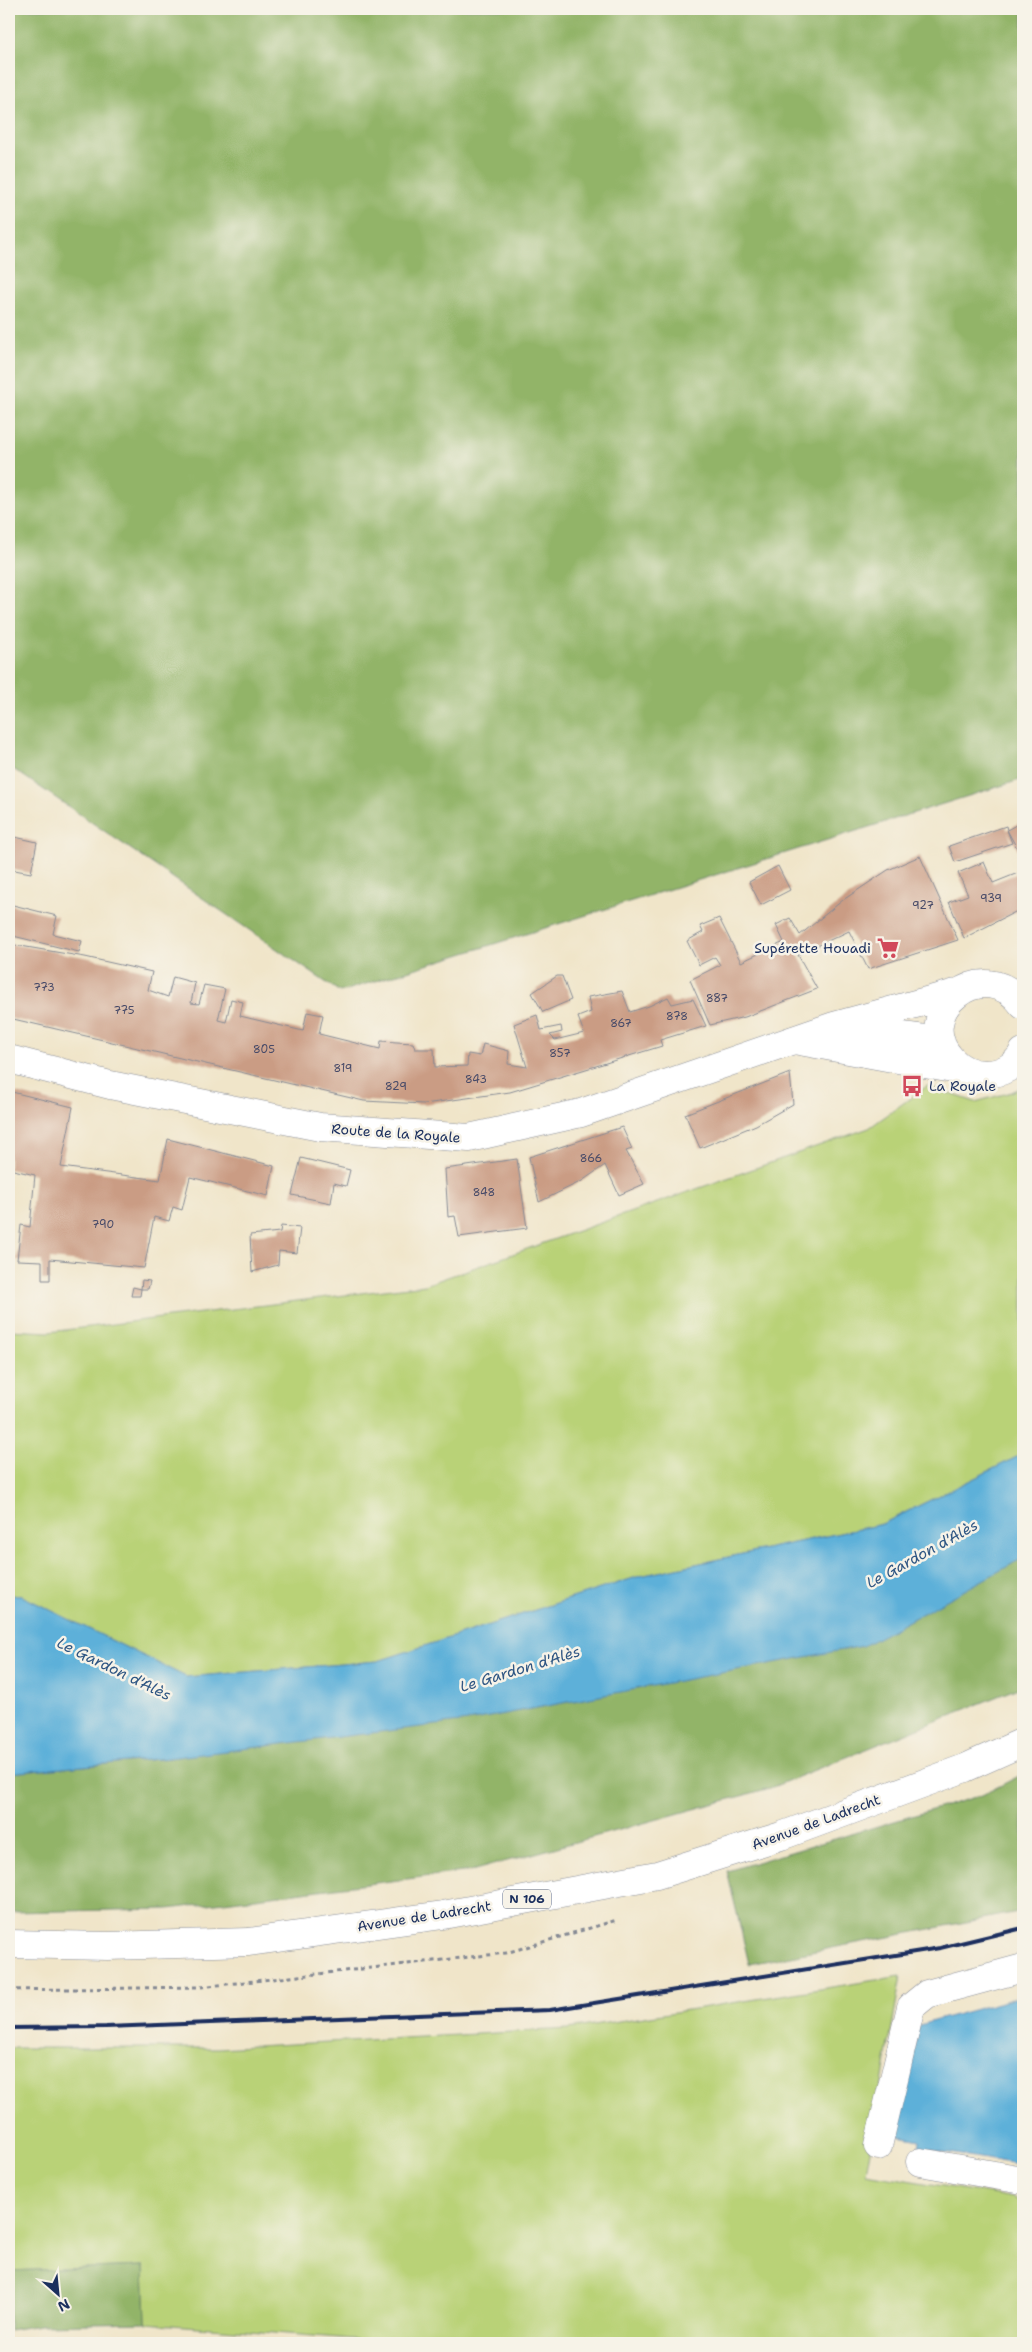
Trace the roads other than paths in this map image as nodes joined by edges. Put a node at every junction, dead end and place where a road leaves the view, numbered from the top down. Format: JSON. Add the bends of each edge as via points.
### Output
{"nodes":[{"id":1,"x":956,"y":994,"type":"junction"},
{"id":2,"x":1020,"y":995,"type":"edge"},
{"id":3,"x":834,"y":1026,"type":"junction"},
{"id":4,"x":794,"y":1040,"type":"junction"},
{"id":5,"x":941,"y":1041,"type":"junction"},
{"id":6,"x":1023,"y":1052,"type":"edge"},
{"id":7,"x":9,"y":1059,"type":"edge"},
{"id":8,"x":969,"y":1072,"type":"junction"},
{"id":9,"x":1023,"y":1742,"type":"edge"},
{"id":10,"x":9,"y":1944,"type":"edge"},
{"id":11,"x":1023,"y":1968,"type":"edge"},
{"id":12,"x":878,"y":2146,"type":"dead end"},
{"id":13,"x":920,"y":2162,"type":"dead end"},
{"id":14,"x":1023,"y":2180,"type":"edge"}],
"edges":[{"from":1,"to":2,"type":"main road","name":"Route de la Royale","via":[[967,987],[992,984]]},
{"from":1,"to":3,"type":"main road","name":"Route de la Royale"},
{"from":1,"to":5,"type":"main road","via":[[941,1015]]},
{"from":3,"to":4,"type":"main road","name":"Route de la Royale"},
{"from":3,"to":5,"type":"main road","name":"Route de la Royale"},
{"from":4,"to":7,"type":"main road","name":"Route de la Royale","via":[[581,1113],[469,1138],[320,1127],[110,1085]]},
{"from":4,"to":8,"type":"main road"},
{"from":5,"to":8,"type":"main road","via":[[952,1060]]},
{"from":6,"to":8,"type":"main road","via":[[1011,1066],[998,1073]]},
{"from":9,"to":10,"type":"main road","name":"Avenue de Ladrecht","number":"N 106","via":[[965,1768],[781,1836],[657,1874],[443,1915],[249,1942],[108,1946]]},
{"from":11,"to":12,"type":"main road","via":[[927,1994],[911,2008]]},
{"from":13,"to":14,"type":"main road"}]}
